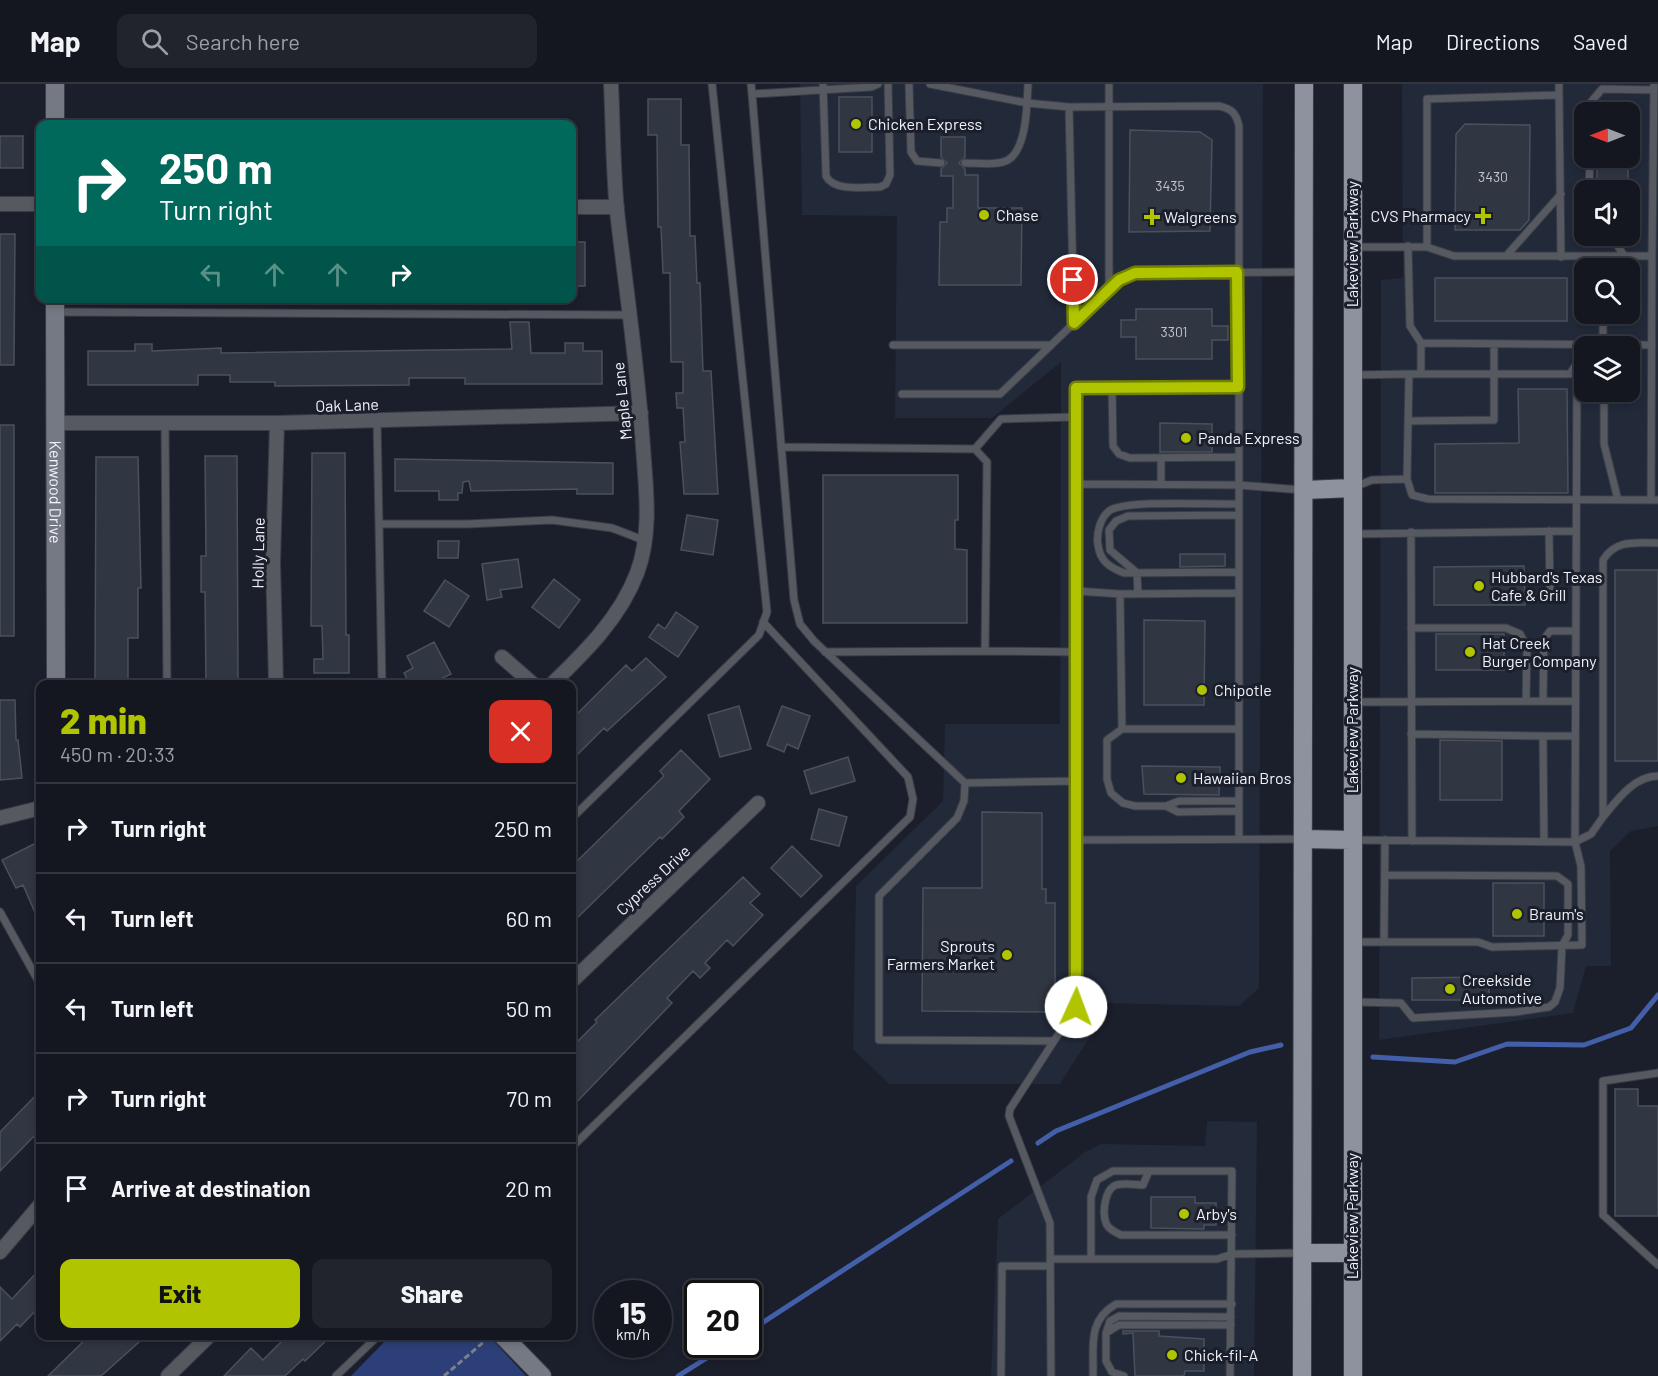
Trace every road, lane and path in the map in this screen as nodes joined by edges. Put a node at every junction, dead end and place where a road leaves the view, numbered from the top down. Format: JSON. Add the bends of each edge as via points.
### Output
{"nodes":[{"id":1,"x":56,"y":84,"type":"edge"},
{"id":2,"x":612,"y":84,"type":"edge"},
{"id":3,"x":712,"y":84,"type":"edge"},
{"id":4,"x":752,"y":84,"type":"edge"},
{"id":5,"x":878,"y":84,"type":"edge"},
{"id":6,"x":888,"y":84,"type":"edge"},
{"id":7,"x":909,"y":84,"type":"edge"},
{"id":8,"x":930,"y":84,"type":"edge"},
{"id":9,"x":1028,"y":84,"type":"edge"},
{"id":10,"x":1109,"y":84,"type":"edge"},
{"id":11,"x":1304,"y":84,"type":"edge"},
{"id":12,"x":1353,"y":84,"type":"edge"},
{"id":13,"x":1559,"y":84,"type":"edge"},
{"id":14,"x":823,"y":87,"type":"edge"},
{"id":15,"x":1654,"y":87,"type":"edge"},
{"id":16,"x":752,"y":94,"type":"junction"},
{"id":17,"x":1559,"y":95,"type":"junction"},
{"id":18,"x":1591,"y":102,"type":"edge"},
{"id":19,"x":1027,"y":103,"type":"junction"},
{"id":20,"x":1069,"y":107,"type":"junction"},
{"id":21,"x":1109,"y":107,"type":"junction"},
{"id":22,"x":55,"y":120,"type":"edge"},
{"id":23,"x":941,"y":163,"type":"dead end"},
{"id":24,"x":965,"y":163,"type":"dead end"},
{"id":25,"x":1561,"y":194,"type":"junction"},
{"id":26,"x":0,"y":204,"type":"edge"},
{"id":27,"x":36,"y":204,"type":"edge"},
{"id":28,"x":576,"y":207,"type":"edge"},
{"id":29,"x":617,"y":207,"type":"junction"},
{"id":30,"x":1408,"y":246,"type":"junction"},
{"id":31,"x":1618,"y":246,"type":"edge"},
{"id":32,"x":1352,"y":247,"type":"junction"},
{"id":33,"x":1427,"y":247,"type":"junction"},
{"id":34,"x":1506,"y":256,"type":"junction"},
{"id":35,"x":1652,"y":256,"type":"junction"},
{"id":36,"x":1562,"y":257,"type":"junction"},
{"id":37,"x":1603,"y":257,"type":"joint"},
{"id":38,"x":1625,"y":257,"type":"junction"},
{"id":39,"x":1237,"y":272,"type":"junction"},
{"id":40,"x":1305,"y":272,"type":"junction"},
{"id":41,"x":1109,"y":290,"type":"junction"},
{"id":42,"x":1655,"y":304,"type":"edge"},
{"id":43,"x":55,"y":305,"type":"edge"},
{"id":44,"x":629,"y":315,"type":"junction"},
{"id":45,"x":1074,"y":323,"type":"junction"},
{"id":46,"x":1422,"y":343,"type":"junction"},
{"id":47,"x":1494,"y":344,"type":"junction"},
{"id":48,"x":893,"y":345,"type":"dead end"},
{"id":49,"x":1051,"y":345,"type":"junction"},
{"id":50,"x":1640,"y":345,"type":"edge"},
{"id":51,"x":1652,"y":345,"type":"junction"},
{"id":52,"x":1574,"y":346,"type":"edge"},
{"id":53,"x":1574,"y":370,"type":"edge"},
{"id":54,"x":1409,"y":374,"type":"junction"},
{"id":55,"x":1421,"y":374,"type":"junction"},
{"id":56,"x":1494,"y":374,"type":"junction"},
{"id":57,"x":1352,"y":375,"type":"junction"},
{"id":58,"x":1238,"y":387,"type":"junction"},
{"id":59,"x":1112,"y":388,"type":"junction"},
{"id":60,"x":902,"y":394,"type":"dead end"},
{"id":61,"x":1577,"y":402,"type":"edge"},
{"id":62,"x":1604,"y":402,"type":"edge"},
{"id":63,"x":641,"y":413,"type":"junction"},
{"id":64,"x":1076,"y":417,"type":"junction"},
{"id":65,"x":377,"y":420,"type":"junction"},
{"id":66,"x":1408,"y":421,"type":"junction"},
{"id":67,"x":54,"y":423,"type":"junction"},
{"id":68,"x":165,"y":423,"type":"junction"},
{"id":69,"x":277,"y":423,"type":"junction"},
{"id":70,"x":781,"y":447,"type":"junction"},
{"id":71,"x":975,"y":449,"type":"junction"},
{"id":72,"x":1238,"y":457,"type":"junction"},
{"id":73,"x":1161,"y":458,"type":"junction"},
{"id":74,"x":1407,"y":479,"type":"junction"},
{"id":75,"x":1076,"y":484,"type":"junction"},
{"id":76,"x":1161,"y":484,"type":"junction"},
{"id":77,"x":1238,"y":485,"type":"junction"},
{"id":78,"x":1352,"y":488,"type":"junction"},
{"id":79,"x":1305,"y":490,"type":"junction"},
{"id":80,"x":1576,"y":500,"type":"junction"},
{"id":81,"x":1618,"y":500,"type":"junction"},
{"id":82,"x":1654,"y":500,"type":"edge"},
{"id":83,"x":1238,"y":504,"type":"junction"},
{"id":84,"x":1238,"y":515,"type":"junction"},
{"id":85,"x":380,"y":524,"type":"junction"},
{"id":86,"x":1549,"y":531,"type":"junction"},
{"id":87,"x":1576,"y":531,"type":"junction"},
{"id":88,"x":1411,"y":532,"type":"junction"},
{"id":89,"x":1351,"y":534,"type":"junction"},
{"id":90,"x":646,"y":541,"type":"junction"},
{"id":91,"x":1658,"y":543,"type":"edge"},
{"id":92,"x":1238,"y":572,"type":"junction"},
{"id":93,"x":1137,"y":573,"type":"junction"},
{"id":94,"x":1550,"y":590,"type":"dead end"},
{"id":95,"x":1077,"y":591,"type":"junction"},
{"id":96,"x":1238,"y":593,"type":"junction"},
{"id":97,"x":1120,"y":594,"type":"junction"},
{"id":98,"x":1138,"y":594,"type":"junction"},
{"id":99,"x":763,"y":622,"type":"junction"},
{"id":100,"x":1411,"y":628,"type":"junction"},
{"id":101,"x":1575,"y":631,"type":"junction"},
{"id":102,"x":985,"y":651,"type":"junction"},
{"id":103,"x":825,"y":652,"type":"junction"},
{"id":104,"x":1076,"y":652,"type":"junction"},
{"id":105,"x":502,"y":657,"type":"dead end"},
{"id":106,"x":56,"y":680,"type":"edge"},
{"id":107,"x":168,"y":680,"type":"edge"},
{"id":108,"x":276,"y":680,"type":"edge"},
{"id":109,"x":382,"y":680,"type":"edge"},
{"id":110,"x":528,"y":680,"type":"edge"},
{"id":111,"x":556,"y":680,"type":"edge"},
{"id":112,"x":1526,"y":701,"type":"junction"},
{"id":113,"x":1543,"y":701,"type":"junction"},
{"id":114,"x":1574,"y":701,"type":"junction"},
{"id":115,"x":1352,"y":702,"type":"junction"},
{"id":116,"x":1410,"y":702,"type":"junction"},
{"id":117,"x":1122,"y":729,"type":"junction"},
{"id":118,"x":1239,"y":729,"type":"junction"},
{"id":119,"x":1411,"y":734,"type":"junction"},
{"id":120,"x":1543,"y":736,"type":"junction"},
{"id":121,"x":1575,"y":736,"type":"junction"},
{"id":122,"x":1658,"y":776,"type":"edge"},
{"id":123,"x":1076,"y":782,"type":"junction"},
{"id":124,"x":965,"y":783,"type":"junction"},
{"id":125,"x":1239,"y":801,"type":"junction"},
{"id":126,"x":758,"y":803,"type":"dead end"},
{"id":127,"x":1166,"y":806,"type":"junction"},
{"id":128,"x":36,"y":809,"type":"edge"},
{"id":129,"x":1239,"y":812,"type":"junction"},
{"id":130,"x":576,"y":814,"type":"edge"},
{"id":131,"x":1603,"y":817,"type":"junction"},
{"id":132,"x":0,"y":818,"type":"edge"},
{"id":133,"x":1239,"y":839,"type":"junction"},
{"id":134,"x":1304,"y":839,"type":"junction"},
{"id":135,"x":1076,"y":840,"type":"junction"},
{"id":136,"x":1352,"y":840,"type":"junction"},
{"id":137,"x":1385,"y":840,"type":"junction"},
{"id":138,"x":1412,"y":841,"type":"junction"},
{"id":139,"x":1544,"y":842,"type":"junction"},
{"id":140,"x":1575,"y":842,"type":"junction"},
{"id":141,"x":1385,"y":875,"type":"junction"},
{"id":142,"x":0,"y":912,"type":"edge"},
{"id":143,"x":1352,"y":942,"type":"junction"},
{"id":144,"x":1384,"y":942,"type":"junction"},
{"id":145,"x":1562,"y":946,"type":"junction"},
{"id":146,"x":36,"y":977,"type":"edge"},
{"id":147,"x":576,"y":977,"type":"edge"},
{"id":148,"x":1351,"y":1002,"type":"junction"},
{"id":149,"x":1054,"y":1041,"type":"junction"},
{"id":150,"x":1658,"y":1073,"type":"edge"},
{"id":151,"x":576,"y":1143,"type":"edge"},
{"id":152,"x":1149,"y":1171,"type":"junction"},
{"id":153,"x":36,"y":1210,"type":"edge"},
{"id":154,"x":1232,"y":1235,"type":"junction"},
{"id":155,"x":0,"y":1252,"type":"edge"},
{"id":156,"x":1303,"y":1253,"type":"junction"},
{"id":157,"x":1352,"y":1253,"type":"junction"},
{"id":158,"x":1232,"y":1254,"type":"junction"},
{"id":159,"x":1091,"y":1259,"type":"junction"},
{"id":160,"x":1050,"y":1263,"type":"junction"},
{"id":161,"x":1658,"y":1265,"type":"edge"},
{"id":162,"x":1232,"y":1304,"type":"junction"},
{"id":163,"x":1231,"y":1321,"type":"junction"},
{"id":164,"x":205,"y":1340,"type":"edge"},
{"id":165,"x":374,"y":1340,"type":"edge"},
{"id":166,"x":491,"y":1340,"type":"edge"},
{"id":167,"x":497,"y":1340,"type":"edge"},
{"id":168,"x":168,"y":1376,"type":"edge"},
{"id":169,"x":336,"y":1376,"type":"edge"},
{"id":170,"x":444,"y":1376,"type":"edge"},
{"id":171,"x":542,"y":1376,"type":"edge"},
{"id":172,"x":1001,"y":1376,"type":"edge"},
{"id":173,"x":1051,"y":1376,"type":"edge"},
{"id":174,"x":1094,"y":1376,"type":"edge"},
{"id":175,"x":1124,"y":1376,"type":"edge"},
{"id":176,"x":1230,"y":1376,"type":"edge"},
{"id":177,"x":1302,"y":1376,"type":"edge"},
{"id":178,"x":1353,"y":1376,"type":"edge"}],
"edges":[{"from":1,"to":22,"type":"street"},
{"from":2,"to":29,"type":"street","name":"Maple Lane"},
{"from":3,"to":99,"type":"lane","via":[[767,612]]},
{"from":4,"to":16,"type":"lane"},
{"from":5,"to":14,"type":"lane"},
{"from":6,"to":14,"type":"lane","via":[[890,175],[880,187],[836,186],[826,177]]},
{"from":7,"to":23,"type":"lane","via":[[911,152],[918,161]]},
{"from":8,"to":19,"type":"lane"},
{"from":9,"to":19,"type":"lane"},
{"from":10,"to":21,"type":"lane"},
{"from":11,"to":40,"type":"main road"},
{"from":12,"to":32,"type":"main road","name":"Lakeview Parkway"},
{"from":13,"to":17,"type":"lane"},
{"from":14,"to":16,"type":"lane"},
{"from":15,"to":18,"type":"lane","via":[[1602,89]]},
{"from":15,"to":35,"type":"lane"},
{"from":16,"to":70,"type":"lane"},
{"from":17,"to":25,"type":"lane"},
{"from":17,"to":33,"type":"lane","via":[[1427,99]]},
{"from":19,"to":20,"type":"lane"},
{"from":19,"to":24,"type":"lane","via":[[1024,130],[1017,150],[1008,159]]},
{"from":20,"to":21,"type":"lane"},
{"from":20,"to":45,"type":"lane"},
{"from":21,"to":39,"type":"lane","via":[[1219,106],[1230,108],[1236,115]]},
{"from":21,"to":41,"type":"lane"},
{"from":25,"to":34,"type":"lane"},
{"from":25,"to":36,"type":"lane"},
{"from":26,"to":27,"type":"street"},
{"from":28,"to":29,"type":"street"},
{"from":29,"to":44,"type":"street","name":"Maple Lane"},
{"from":30,"to":32,"type":"lane"},
{"from":30,"to":33,"type":"lane"},
{"from":30,"to":46,"type":"lane","via":[[1410,326]]},
{"from":31,"to":38,"type":"lane"},
{"from":32,"to":57,"type":"main road","name":"Lakeview Parkway"},
{"from":33,"to":34,"type":"lane","via":[[1454,256]]},
{"from":34,"to":36,"type":"lane"},
{"from":35,"to":38,"type":"lane"},
{"from":35,"to":42,"type":"lane"},
{"from":36,"to":37,"type":"lane"},
{"from":37,"to":38,"type":"lane"},
{"from":39,"to":40,"type":"lane"},
{"from":39,"to":41,"type":"lane","via":[[1135,273]]},
{"from":39,"to":58,"type":"lane"},
{"from":40,"to":79,"type":"main road"},
{"from":41,"to":45,"type":"lane"},
{"from":42,"to":51,"type":"lane"},
{"from":43,"to":44,"type":"lane"},
{"from":43,"to":67,"type":"street","name":"Kenwood Drive"},
{"from":44,"to":63,"type":"street","name":"Maple Lane"},
{"from":45,"to":49,"type":"lane"},
{"from":46,"to":47,"type":"lane"},
{"from":46,"to":55,"type":"lane"},
{"from":47,"to":52,"type":"lane"},
{"from":47,"to":56,"type":"lane"},
{"from":48,"to":49,"type":"lane"},
{"from":49,"to":60,"type":"lane","via":[[999,394]]},
{"from":50,"to":51,"type":"lane"},
{"from":51,"to":82,"type":"lane"},
{"from":53,"to":56,"type":"lane","via":[[1570,374]]},
{"from":54,"to":55,"type":"lane"},
{"from":54,"to":57,"type":"lane"},
{"from":54,"to":66,"type":"lane"},
{"from":55,"to":56,"type":"lane"},
{"from":56,"to":66,"type":"lane","via":[[1494,420]]},
{"from":57,"to":78,"type":"main road","name":"Lakeview Parkway"},
{"from":58,"to":59,"type":"lane"},
{"from":58,"to":72,"type":"lane"},
{"from":59,"to":64,"type":"lane","via":[[1076,388]]},
{"from":59,"to":73,"type":"lane","via":[[1113,446],[1119,454],[1130,458]]},
{"from":61,"to":80,"type":"lane"},
{"from":62,"to":81,"type":"lane","via":[[1604,444]]},
{"from":63,"to":65,"type":"street","name":"Oak Lane"},
{"from":63,"to":90,"type":"street","name":"Maple Lane","via":[[648,507]]},
{"from":64,"to":71,"type":"lane","via":[[1001,418]]},
{"from":64,"to":75,"type":"lane"},
{"from":65,"to":69,"type":"street","name":"Oak Lane"},
{"from":65,"to":85,"type":"lane"},
{"from":66,"to":74,"type":"lane"},
{"from":67,"to":68,"type":"street","name":"Oak Lane"},
{"from":67,"to":106,"type":"street","name":"Kenwood Drive"},
{"from":68,"to":69,"type":"street","name":"Oak Lane"},
{"from":68,"to":107,"type":"lane"},
{"from":69,"to":108,"type":"street","name":"Holly Lane","via":[[273,562]]},
{"from":70,"to":71,"type":"lane"},
{"from":70,"to":103,"type":"lane","via":[[794,600],[800,624]]},
{"from":71,"to":102,"type":"lane","via":[[987,462]]},
{"from":72,"to":73,"type":"lane"},
{"from":72,"to":77,"type":"lane"},
{"from":73,"to":76,"type":"lane"},
{"from":74,"to":78,"type":"lane","via":[[1372,480]]},
{"from":74,"to":80,"type":"lane","via":[[1412,495],[1428,499]]},
{"from":75,"to":76,"type":"lane"},
{"from":75,"to":95,"type":"lane"},
{"from":76,"to":77,"type":"lane"},
{"from":77,"to":79,"type":"lane"},
{"from":77,"to":83,"type":"lane"},
{"from":78,"to":79,"type":"main road"},
{"from":78,"to":89,"type":"main road","name":"Lakeview Parkway"},
{"from":79,"to":134,"type":"main road"},
{"from":80,"to":81,"type":"lane"},
{"from":80,"to":87,"type":"lane"},
{"from":81,"to":82,"type":"lane"},
{"from":83,"to":84,"type":"lane"},
{"from":83,"to":93,"type":"lane","via":[[1127,505],[1109,511],[1099,526],[1101,558],[1111,568]]},
{"from":84,"to":92,"type":"lane"},
{"from":84,"to":93,"type":"lane","via":[[1128,516],[1116,520],[1109,530],[1110,550]]},
{"from":85,"to":90,"type":"lane","via":[[552,520],[612,528]]},
{"from":85,"to":109,"type":"lane"},
{"from":86,"to":87,"type":"lane"},
{"from":86,"to":88,"type":"lane"},
{"from":86,"to":94,"type":"lane"},
{"from":87,"to":101,"type":"lane"},
{"from":88,"to":89,"type":"lane"},
{"from":88,"to":100,"type":"lane"},
{"from":89,"to":115,"type":"main road","name":"Lakeview Parkway"},
{"from":90,"to":111,"type":"street","name":"Maple Lane","via":[[637,574],[608,624]]},
{"from":91,"to":131,"type":"lane","via":[[1621,543],[1604,560]]},
{"from":92,"to":93,"type":"lane"},
{"from":92,"to":96,"type":"lane"},
{"from":93,"to":98,"type":"lane"},
{"from":95,"to":97,"type":"lane"},
{"from":95,"to":104,"type":"lane"},
{"from":96,"to":98,"type":"lane"},
{"from":96,"to":118,"type":"lane"},
{"from":97,"to":98,"type":"lane"},
{"from":97,"to":117,"type":"lane"},
{"from":99,"to":130,"type":"lane","via":[[759,635]]},
{"from":99,"to":151,"type":"lane","via":[[908,777],[913,799],[910,817]]},
{"from":100,"to":112,"type":"lane","via":[[1506,628],[1520,633],[1527,647]]},
{"from":100,"to":116,"type":"lane"},
{"from":101,"to":113,"type":"lane","via":[[1550,631],[1544,639]]},
{"from":101,"to":114,"type":"lane"},
{"from":102,"to":103,"type":"lane"},
{"from":102,"to":104,"type":"lane"},
{"from":103,"to":124,"type":"lane"},
{"from":104,"to":123,"type":"lane"},
{"from":105,"to":110,"type":"street"},
{"from":112,"to":113,"type":"lane"},
{"from":112,"to":116,"type":"lane"},
{"from":113,"to":114,"type":"lane"},
{"from":114,"to":121,"type":"lane"},
{"from":115,"to":116,"type":"lane"},
{"from":115,"to":136,"type":"main road","name":"Lakeview Parkway"},
{"from":116,"to":119,"type":"lane"},
{"from":117,"to":118,"type":"lane"},
{"from":117,"to":127,"type":"lane","via":[[1107,740],[1111,793],[1123,803],[1135,806]]},
{"from":118,"to":125,"type":"lane"},
{"from":119,"to":120,"type":"lane"},
{"from":119,"to":138,"type":"lane"},
{"from":120,"to":121,"type":"lane"},
{"from":120,"to":139,"type":"lane"},
{"from":121,"to":140,"type":"lane"},
{"from":122,"to":131,"type":"lane","via":[[1650,776],[1625,790]]},
{"from":123,"to":124,"type":"lane"},
{"from":123,"to":135,"type":"lane"},
{"from":124,"to":149,"type":"lane","via":[[964,801],[957,818],[879,896],[879,1040]]},
{"from":125,"to":127,"type":"lane","via":[[1179,801]]},
{"from":125,"to":129,"type":"lane"},
{"from":126,"to":147,"type":"street","name":"Cypress Drive"},
{"from":127,"to":129,"type":"lane","via":[[1178,812]]},
{"from":128,"to":132,"type":"street"},
{"from":129,"to":133,"type":"lane"},
{"from":131,"to":140,"type":"lane","via":[[1591,834]]},
{"from":133,"to":134,"type":"lane"},
{"from":133,"to":135,"type":"lane"},
{"from":134,"to":136,"type":"main road"},
{"from":134,"to":156,"type":"main road"},
{"from":135,"to":149,"type":"lane","via":[[1076,1007]]},
{"from":136,"to":137,"type":"lane"},
{"from":136,"to":143,"type":"main road","name":"Lakeview Parkway"},
{"from":137,"to":138,"type":"lane"},
{"from":137,"to":141,"type":"lane"},
{"from":138,"to":139,"type":"lane"},
{"from":139,"to":140,"type":"lane"},
{"from":140,"to":145,"type":"lane","via":[[1581,866],[1582,945]]},
{"from":141,"to":144,"type":"lane"},
{"from":141,"to":145,"type":"lane","via":[[1557,876],[1568,884],[1568,935]]},
{"from":142,"to":146,"type":"lane"},
{"from":143,"to":144,"type":"lane"},
{"from":143,"to":148,"type":"main road","name":"Lakeview Parkway"},
{"from":144,"to":145,"type":"lane"},
{"from":145,"to":148,"type":"lane","via":[[1560,988],[1549,1007],[1413,1018],[1401,1003]]},
{"from":148,"to":157,"type":"main road","name":"Lakeview Parkway"},
{"from":149,"to":160,"type":"lane","via":[[1009,1116],[1050,1223]]},
{"from":150,"to":161,"type":"lane","via":[[1604,1081],[1604,1215]]},
{"from":152,"to":154,"type":"lane","via":[[1232,1171]]},
{"from":152,"to":154,"type":"lane","via":[[1143,1185],[1116,1184],[1109,1190],[1106,1223],[1112,1231],[1121,1235]]},
{"from":152,"to":159,"type":"lane","via":[[1113,1171],[1097,1180],[1091,1197]]},
{"from":153,"to":155,"type":"street"},
{"from":154,"to":158,"type":"lane"},
{"from":156,"to":157,"type":"main road"},
{"from":156,"to":158,"type":"lane"},
{"from":156,"to":177,"type":"main road"},
{"from":157,"to":178,"type":"main road","name":"Lakeview Parkway"},
{"from":158,"to":159,"type":"lane","via":[[1217,1259]]},
{"from":158,"to":162,"type":"lane"},
{"from":159,"to":160,"type":"lane"},
{"from":160,"to":172,"type":"lane","via":[[1002,1266]]},
{"from":160,"to":173,"type":"lane"},
{"from":162,"to":163,"type":"lane"},
{"from":162,"to":174,"type":"lane","via":[[1116,1304],[1101,1312],[1095,1327]]},
{"from":163,"to":175,"type":"lane","via":[[1119,1325],[1106,1333],[1106,1361],[1112,1372]]},
{"from":163,"to":176,"type":"lane"},
{"from":164,"to":168,"type":"street"},
{"from":165,"to":169,"type":"lane"},
{"from":166,"to":170,"type":"path"},
{"from":167,"to":171,"type":"street"}]}
